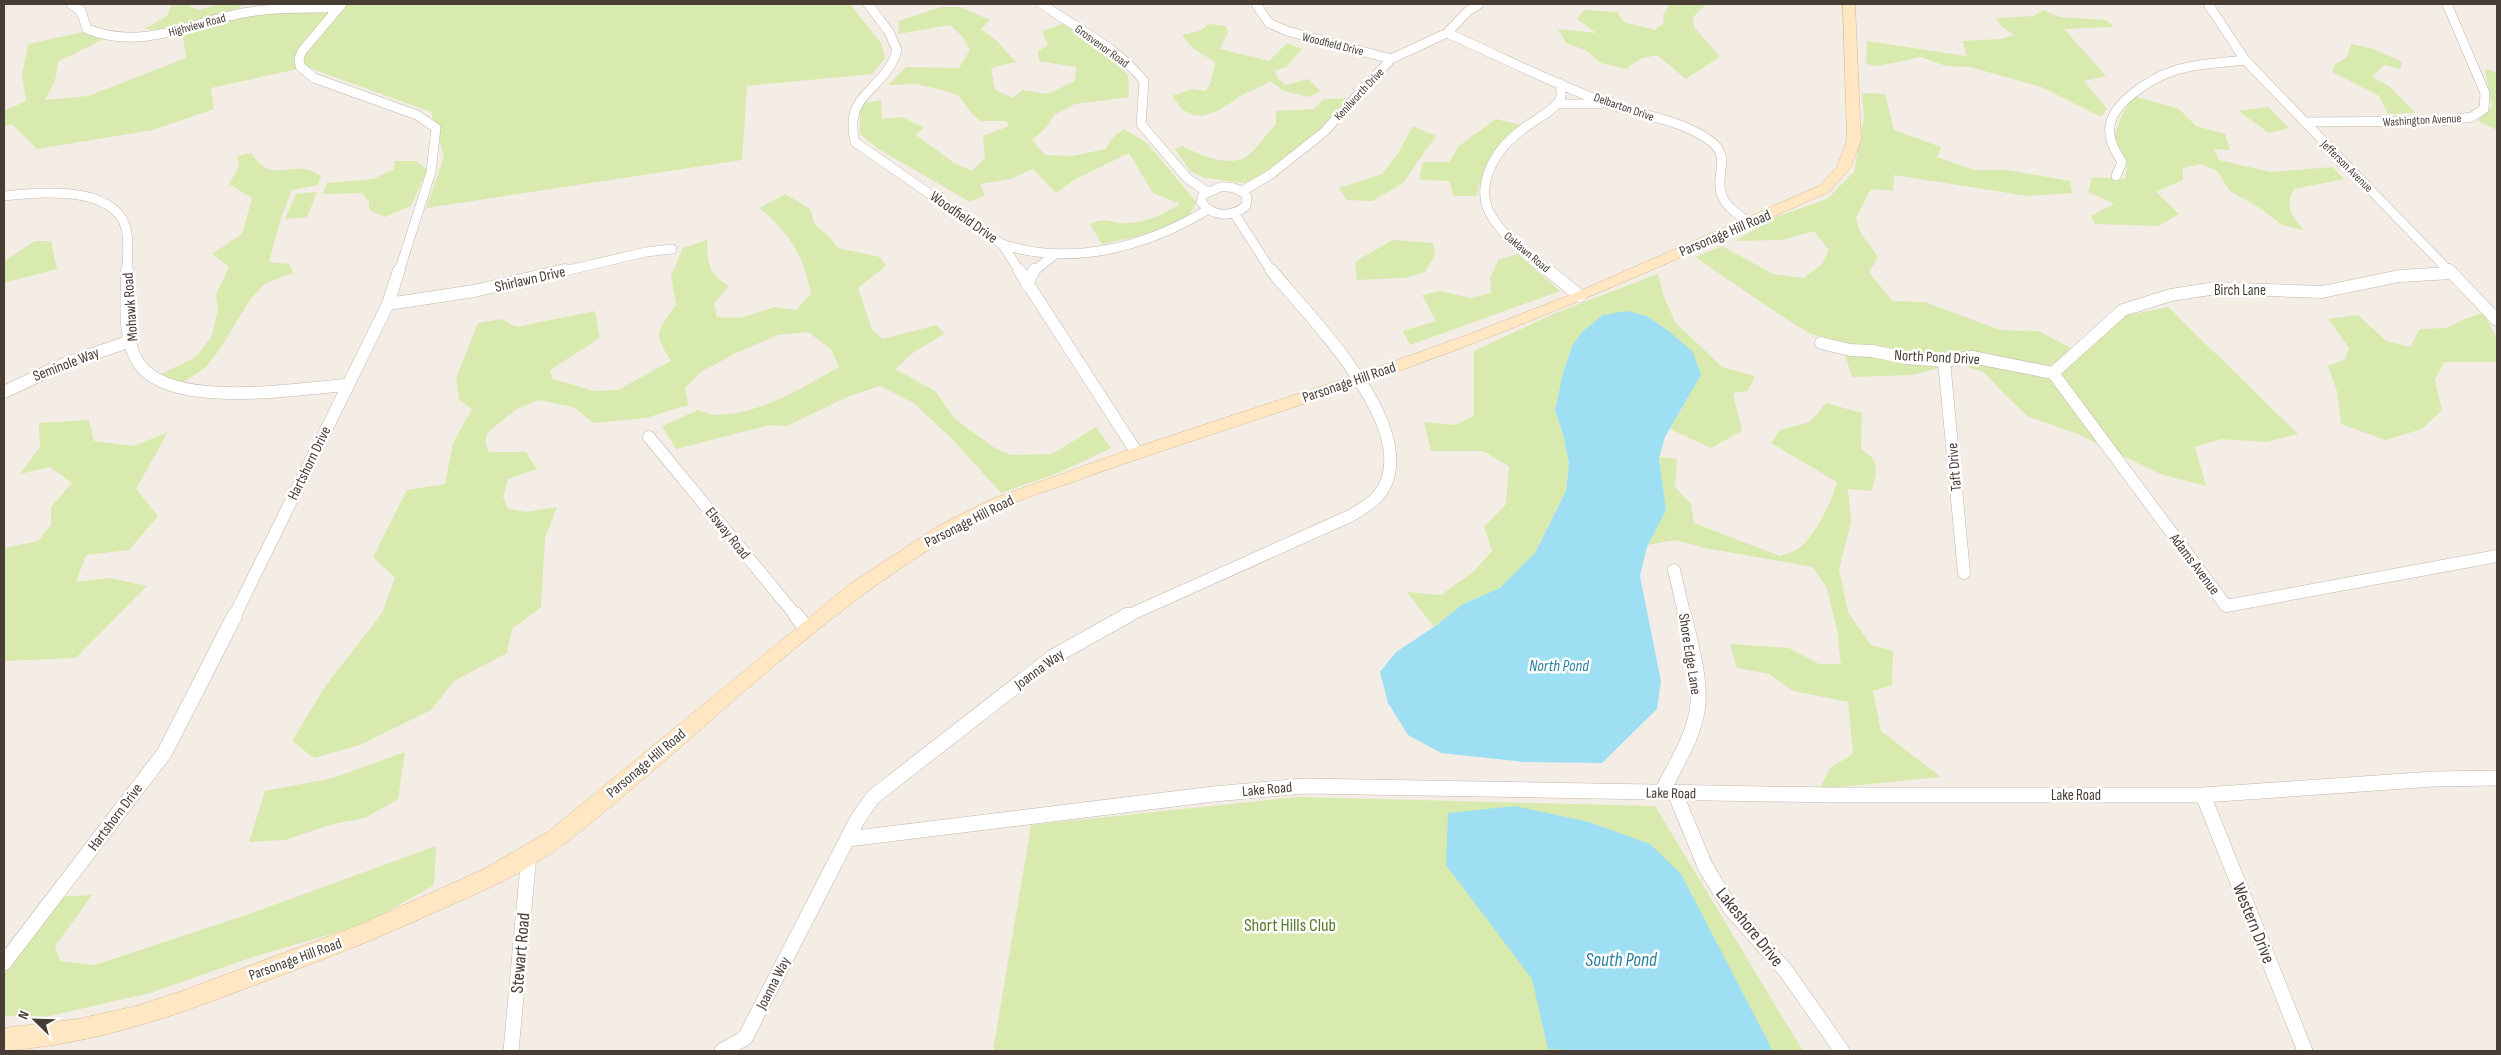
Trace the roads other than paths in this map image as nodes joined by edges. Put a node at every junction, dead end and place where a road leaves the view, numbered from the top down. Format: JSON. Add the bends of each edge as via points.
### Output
{"nodes":[{"id":1,"x":72,"y":4,"type":"edge"},
{"id":2,"x":868,"y":4,"type":"edge"},
{"id":3,"x":1042,"y":4,"type":"edge"},
{"id":4,"x":1256,"y":4,"type":"edge"},
{"id":5,"x":1479,"y":4,"type":"edge"},
{"id":6,"x":1849,"y":4,"type":"edge"},
{"id":7,"x":2208,"y":4,"type":"edge"},
{"id":8,"x":2447,"y":4,"type":"edge"},
{"id":9,"x":340,"y":6,"type":"edge"},
{"id":10,"x":1447,"y":33,"type":"junction"},
{"id":11,"x":1391,"y":59,"type":"junction"},
{"id":12,"x":2245,"y":60,"type":"junction"},
{"id":13,"x":1560,"y":83,"type":"junction"},
{"id":14,"x":1558,"y":104,"type":"junction"},
{"id":15,"x":1613,"y":106,"type":"junction"},
{"id":16,"x":2304,"y":122,"type":"junction"},
{"id":17,"x":2116,"y":176,"type":"dead end"},
{"id":18,"x":1242,"y":191,"type":"junction"},
{"id":19,"x":1207,"y":192,"type":"junction"},
{"id":20,"x":4,"y":196,"type":"edge"},
{"id":21,"x":1207,"y":210,"type":"junction"},
{"id":22,"x":1234,"y":213,"type":"junction"},
{"id":23,"x":1749,"y":222,"type":"junction"},
{"id":24,"x":1000,"y":243,"type":"junction"},
{"id":25,"x":672,"y":250,"type":"dead end"},
{"id":26,"x":1054,"y":256,"type":"junction"},
{"id":27,"x":2452,"y":272,"type":"junction"},
{"id":28,"x":1027,"y":285,"type":"junction"},
{"id":29,"x":1580,"y":296,"type":"junction"},
{"id":30,"x":388,"y":304,"type":"junction"},
{"id":31,"x":2497,"y":320,"type":"edge"},
{"id":32,"x":131,"y":341,"type":"junction"},
{"id":33,"x":1821,"y":342,"type":"dead end"},
{"id":34,"x":1944,"y":361,"type":"junction"},
{"id":35,"x":2053,"y":373,"type":"junction"},
{"id":36,"x":1361,"y":379,"type":"junction"},
{"id":37,"x":347,"y":385,"type":"junction"},
{"id":38,"x":4,"y":392,"type":"edge"},
{"id":39,"x":649,"y":437,"type":"dead end"},
{"id":40,"x":1137,"y":453,"type":"junction"},
{"id":41,"x":2497,"y":556,"type":"edge"},
{"id":42,"x":1674,"y":570,"type":"dead end"},
{"id":43,"x":1964,"y":573,"type":"dead end"},
{"id":44,"x":806,"y":628,"type":"junction"},
{"id":45,"x":2497,"y":778,"type":"edge"},
{"id":46,"x":1669,"y":793,"type":"junction"},
{"id":47,"x":2203,"y":795,"type":"junction"},
{"id":48,"x":848,"y":839,"type":"junction"},
{"id":49,"x":529,"y":854,"type":"junction"},
{"id":50,"x":4,"y":964,"type":"edge"},
{"id":51,"x":4,"y":1040,"type":"edge"},
{"id":52,"x":511,"y":1051,"type":"edge"},
{"id":53,"x":722,"y":1051,"type":"edge"},
{"id":54,"x":1842,"y":1051,"type":"edge"},
{"id":55,"x":2305,"y":1051,"type":"edge"}],
"edges":[{"from":1,"to":9,"type":"street","name":"Highview Road","via":[[81,11],[87,29],[118,38],[166,33],[259,10]]},
{"from":2,"to":24,"type":"street","name":"Woodfield Drive","via":[[894,41],[897,51],[891,64],[852,109],[851,126],[855,142]]},
{"from":3,"to":19,"type":"street","name":"Grosvenor Road","via":[[1140,75],[1144,81],[1141,124],[1187,178]]},
{"from":4,"to":11,"type":"street","name":"Woodfield Drive","via":[[1270,23],[1287,31]]},
{"from":5,"to":10,"type":"street","name":"Kenilworth Drive"},
{"from":6,"to":23,"type":"street","name":"Parsonage Hill Road","via":[[1854,140],[1851,155],[1839,176],[1824,189]]},
{"from":7,"to":12,"type":"street","name":"Jefferson Avenue"},
{"from":8,"to":16,"type":"street","name":"Washington Avenue","via":[[2485,93],[2484,109],[2472,117],[2442,121]]},
{"from":9,"to":30,"type":"street","name":"Hartshorn Drive","via":[[302,51],[300,66],[314,78],[417,115],[436,128],[431,172]]},
{"from":10,"to":11,"type":"street","name":"Kenilworth Drive"},
{"from":10,"to":13,"type":"street","name":"Delbarton Drive"},
{"from":11,"to":18,"type":"street","name":"Kenilworth Drive","via":[[1324,132],[1271,174]]},
{"from":12,"to":16,"type":"street","name":"Jefferson Avenue"},
{"from":12,"to":17,"type":"street","via":[[2177,70],[2150,82],[2125,100],[2110,123],[2111,140],[2122,162]]},
{"from":13,"to":14,"type":"street","via":[[1562,94]]},
{"from":13,"to":15,"type":"street","name":"Delbarton Drive"},
{"from":14,"to":15,"type":"street","via":[[1587,102]]},
{"from":14,"to":29,"type":"street","name":"Oaklawn Road","via":[[1504,146],[1494,162],[1484,192],[1493,222],[1505,236]]},
{"from":15,"to":23,"type":"street","name":"Delbarton Drive","via":[[1683,127],[1714,144],[1724,160],[1721,194],[1730,208]]},
{"from":16,"to":27,"type":"street","name":"Jefferson Avenue"},
{"from":18,"to":19,"type":"street","via":[[1225,187]]},
{"from":18,"to":22,"type":"street","via":[[1248,203]]},
{"from":19,"to":21,"type":"street","via":[[1201,202]]},
{"from":20,"to":32,"type":"street","name":"Mohawk Road","via":[[75,195],[106,205],[120,216],[128,233]]},
{"from":21,"to":22,"type":"street","via":[[1220,214]]},
{"from":21,"to":26,"type":"street","via":[[1180,225],[1132,242]]},
{"from":22,"to":36,"type":"street","via":[[1289,292]]},
{"from":23,"to":29,"type":"street","name":"Parsonage Hill Road"},
{"from":24,"to":26,"type":"street","via":[[1030,254]]},
{"from":24,"to":28,"type":"street","name":"Woodfield Drive"},
{"from":25,"to":30,"type":"street","name":"Shirlawn Drive","via":[[646,252],[474,291]]},
{"from":26,"to":28,"type":"street","via":[[1037,266]]},
{"from":27,"to":31,"type":"street","name":"Jefferson Avenue"},
{"from":27,"to":35,"type":"street","name":"Birch Lane","via":[[2399,276],[2322,292],[2216,288],[2171,295],[2123,310]]},
{"from":28,"to":40,"type":"street","name":"Woodfield Drive"},
{"from":29,"to":36,"type":"street","name":"Parsonage Hill Road"},
{"from":30,"to":37,"type":"street","name":"Hartshorn Drive"},
{"from":32,"to":37,"type":"street","name":"Mohawk Road","via":[[136,359],[160,382],[195,392],[216,394]]},
{"from":32,"to":38,"type":"street","name":"Seminole Way","via":[[76,359]]},
{"from":33,"to":34,"type":"street","name":"North Pond Drive","via":[[1850,350],[1872,350],[1906,358]]},
{"from":34,"to":35,"type":"street","name":"North Pond Drive","via":[[1972,357]]},
{"from":34,"to":43,"type":"street","name":"Taft Drive"},
{"from":35,"to":41,"type":"street","name":"Adams Avenue","via":[[2226,606]]},
{"from":36,"to":40,"type":"street","name":"Parsonage Hill Road"},
{"from":36,"to":48,"type":"street","name":"Joanna Way","via":[[1387,430],[1390,455],[1388,477],[1379,495],[1368,505],[1350,516],[1167,596],[1053,657],[873,797]]},
{"from":37,"to":50,"type":"street","name":"Hartshorn Drive","via":[[165,752]]},
{"from":39,"to":44,"type":"street","name":"Elsway Road"},
{"from":40,"to":44,"type":"street","name":"Parsonage Hill Road","via":[[998,504],[946,530],[856,589]]},
{"from":42,"to":46,"type":"street","name":"Shore Edge Lane","via":[[1692,653],[1698,703]]},
{"from":44,"to":49,"type":"street","name":"Parsonage Hill Road","via":[[555,839]]},
{"from":45,"to":47,"type":"street","name":"Lake Road","via":[[2434,779]]},
{"from":46,"to":47,"type":"street","name":"Lake Road"},
{"from":46,"to":48,"type":"street","name":"Lake Road","via":[[1302,786]]},
{"from":46,"to":54,"type":"street","name":"Lakeshore Drive","via":[[1705,866],[1731,909],[1786,971]]},
{"from":47,"to":55,"type":"street","name":"Western Drive"},
{"from":48,"to":53,"type":"street","name":"Joanna Way","via":[[745,1038]]},
{"from":49,"to":51,"type":"street","name":"Parsonage Hill Road","via":[[490,877],[365,933],[182,1002],[136,1017],[78,1030]]},
{"from":49,"to":52,"type":"street","name":"Stewart Road"}]}
